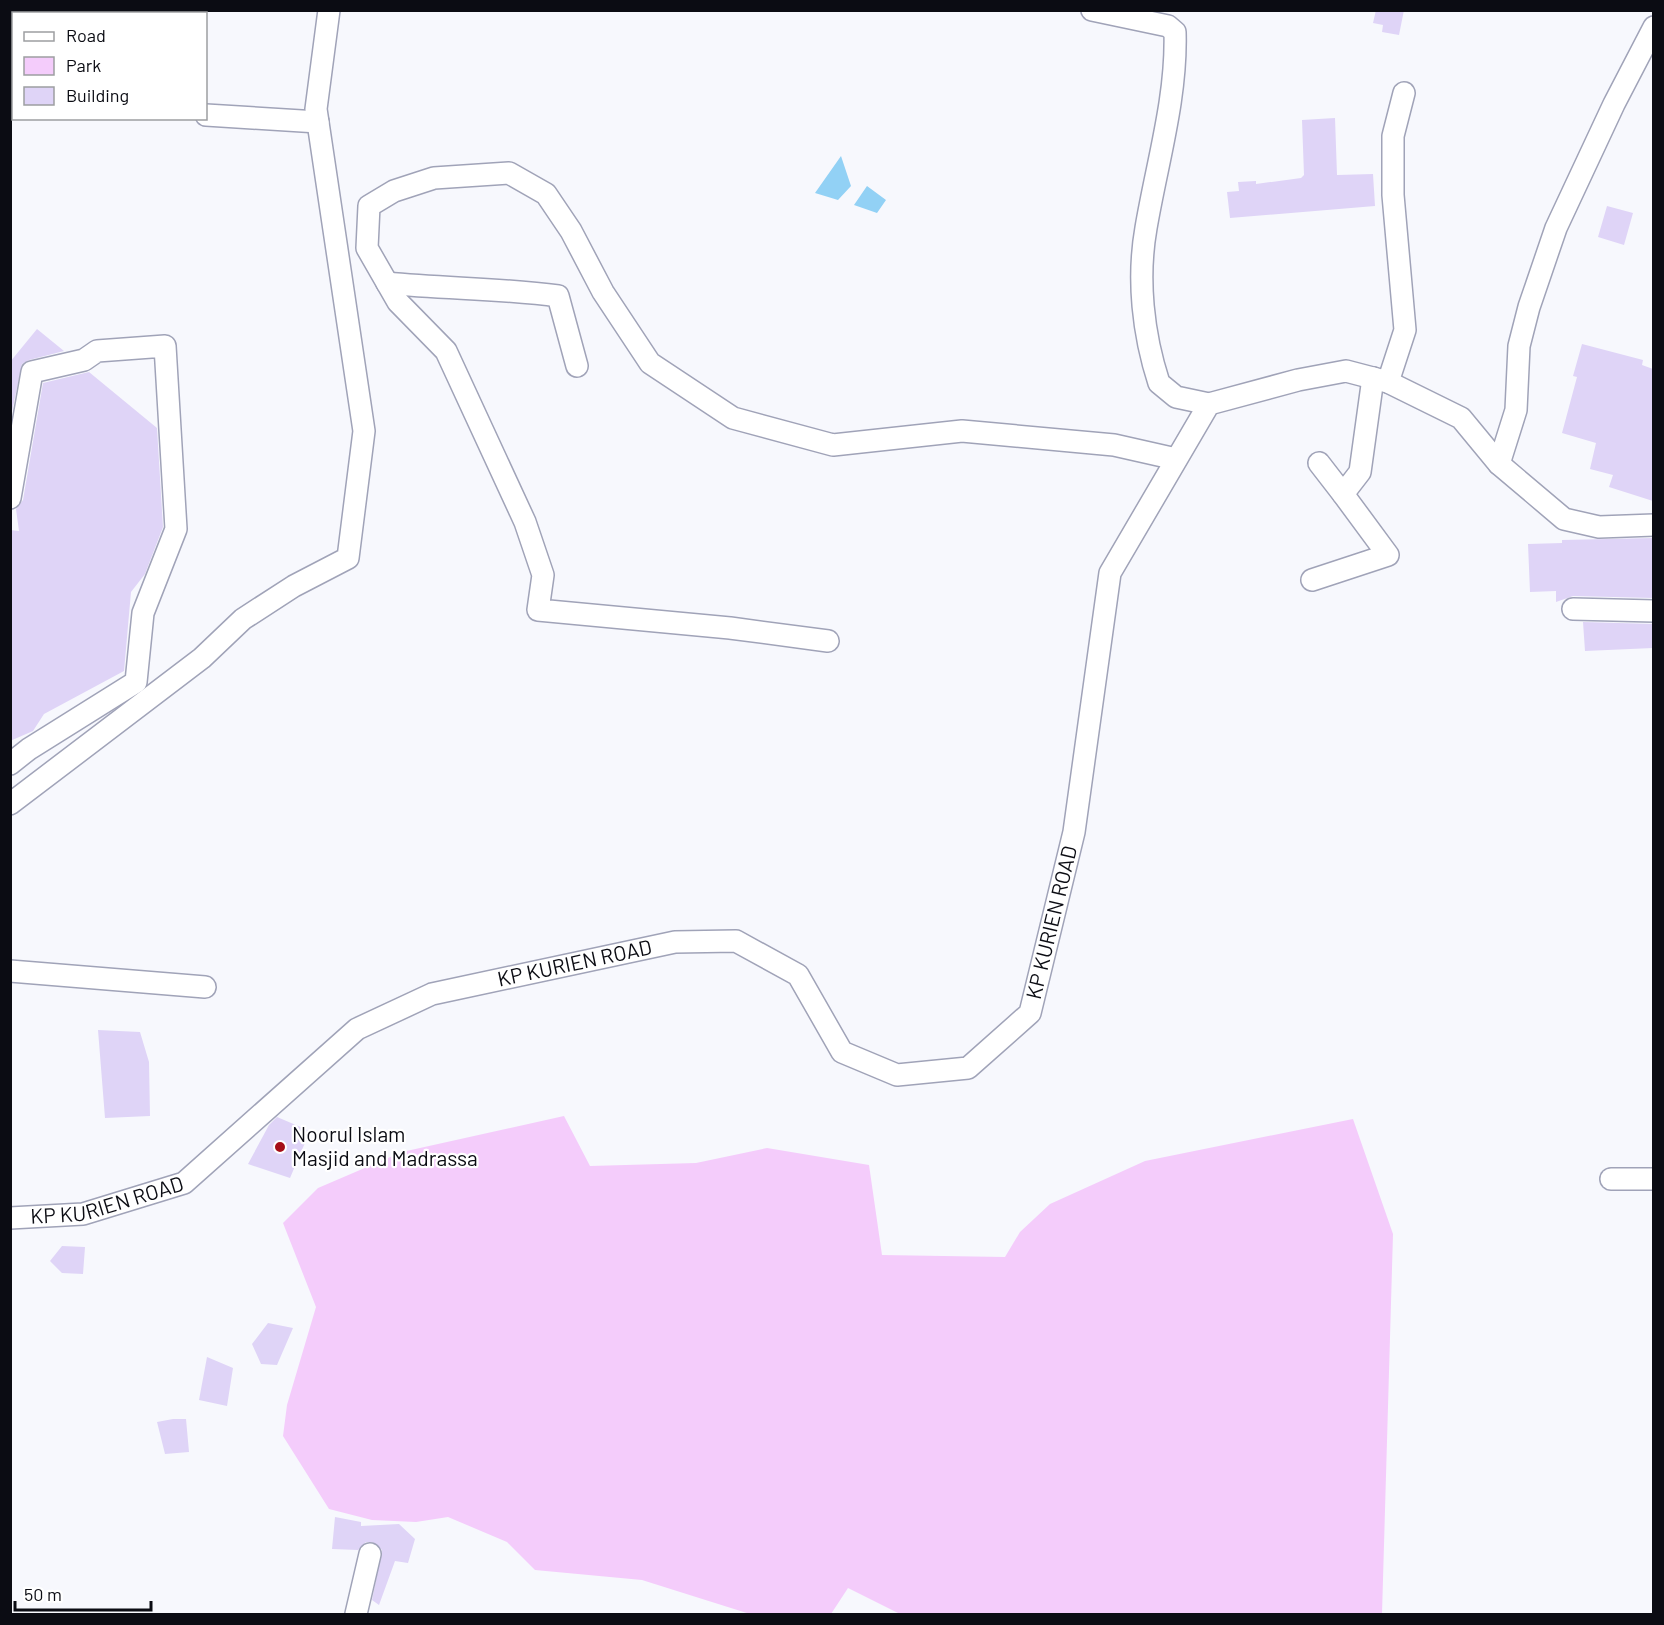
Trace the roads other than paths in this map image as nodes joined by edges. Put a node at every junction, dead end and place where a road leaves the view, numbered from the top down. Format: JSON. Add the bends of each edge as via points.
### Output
{"nodes":[{"id":1,"x":329,"y":10,"type":"edge"},
{"id":2,"x":1092,"y":10,"type":"edge"},
{"id":3,"x":1653,"y":27,"type":"edge"},
{"id":4,"x":1404,"y":93,"type":"dead end"},
{"id":5,"x":207,"y":115,"type":"edge"},
{"id":6,"x":318,"y":122,"type":"junction"},
{"id":7,"x":387,"y":283,"type":"junction"},
{"id":8,"x":577,"y":366,"type":"dead end"},
{"id":9,"x":1381,"y":380,"type":"junction"},
{"id":10,"x":1209,"y":404,"type":"junction"},
{"id":11,"x":1176,"y":459,"type":"junction"},
{"id":12,"x":1319,"y":463,"type":"dead end"},
{"id":13,"x":1499,"y":464,"type":"junction"},
{"id":14,"x":1344,"y":494,"type":"junction"},
{"id":15,"x":10,"y":498,"type":"edge"},
{"id":16,"x":1653,"y":525,"type":"edge"},
{"id":17,"x":1312,"y":580,"type":"dead end"},
{"id":18,"x":1573,"y":609,"type":"dead end"},
{"id":19,"x":1653,"y":610,"type":"edge"},
{"id":20,"x":828,"y":641,"type":"dead end"},
{"id":21,"x":11,"y":764,"type":"edge"},
{"id":22,"x":10,"y":804,"type":"edge"},
{"id":23,"x":10,"y":971,"type":"edge"},
{"id":24,"x":205,"y":987,"type":"dead end"},
{"id":25,"x":1611,"y":1179,"type":"dead end"},
{"id":26,"x":1653,"y":1179,"type":"edge"},
{"id":27,"x":10,"y":1218,"type":"edge"},
{"id":28,"x":370,"y":1554,"type":"dead end"},
{"id":29,"x":356,"y":1614,"type":"edge"}],
"edges":[{"from":1,"to":6,"type":"street","via":[[316,109]]},
{"from":2,"to":10,"type":"street","via":[[1168,26],[1175,32],[1169,107],[1146,229],[1141,288],[1159,383],[1176,397]]},
{"from":3,"to":13,"type":"street","via":[[1556,228],[1528,307],[1519,346],[1516,410]]},
{"from":4,"to":9,"type":"street","via":[[1393,136],[1393,195],[1405,330]]},
{"from":5,"to":6,"type":"street"},
{"from":6,"to":22,"type":"street","via":[[364,431],[348,558],[243,619],[202,658]]},
{"from":7,"to":8,"type":"street","via":[[558,296]]},
{"from":7,"to":11,"type":"street","via":[[367,248],[369,206],[394,190],[434,178],[509,172],[546,194],[650,363],[732,418],[833,445],[962,432],[1114,445]]},
{"from":7,"to":20,"type":"street","via":[[398,302],[446,351],[492,446],[543,575],[538,610]]},
{"from":9,"to":10,"type":"street","via":[[1346,371]]},
{"from":9,"to":13,"type":"street","via":[[1461,418]]},
{"from":9,"to":14,"type":"street","via":[[1360,472]]},
{"from":10,"to":11,"type":"street","name":"KP KURIEN ROAD"},
{"from":11,"to":27,"type":"street","name":"KP KURIEN ROAD","via":[[1110,573],[1074,832],[1030,1013],[968,1068],[897,1075],[842,1052],[798,975],[736,941],[675,942],[432,994],[357,1029],[184,1183],[83,1214]]},
{"from":12,"to":14,"type":"street"},
{"from":13,"to":16,"type":"street","via":[[1564,519],[1599,527]]},
{"from":14,"to":17,"type":"street","via":[[1388,555]]},
{"from":15,"to":21,"type":"street","via":[[32,372],[84,360],[97,351],[165,346],[176,529],[143,614],[136,682]]},
{"from":18,"to":19,"type":"street"},
{"from":23,"to":24,"type":"street"},
{"from":25,"to":26,"type":"street"},
{"from":28,"to":29,"type":"street"}]}
